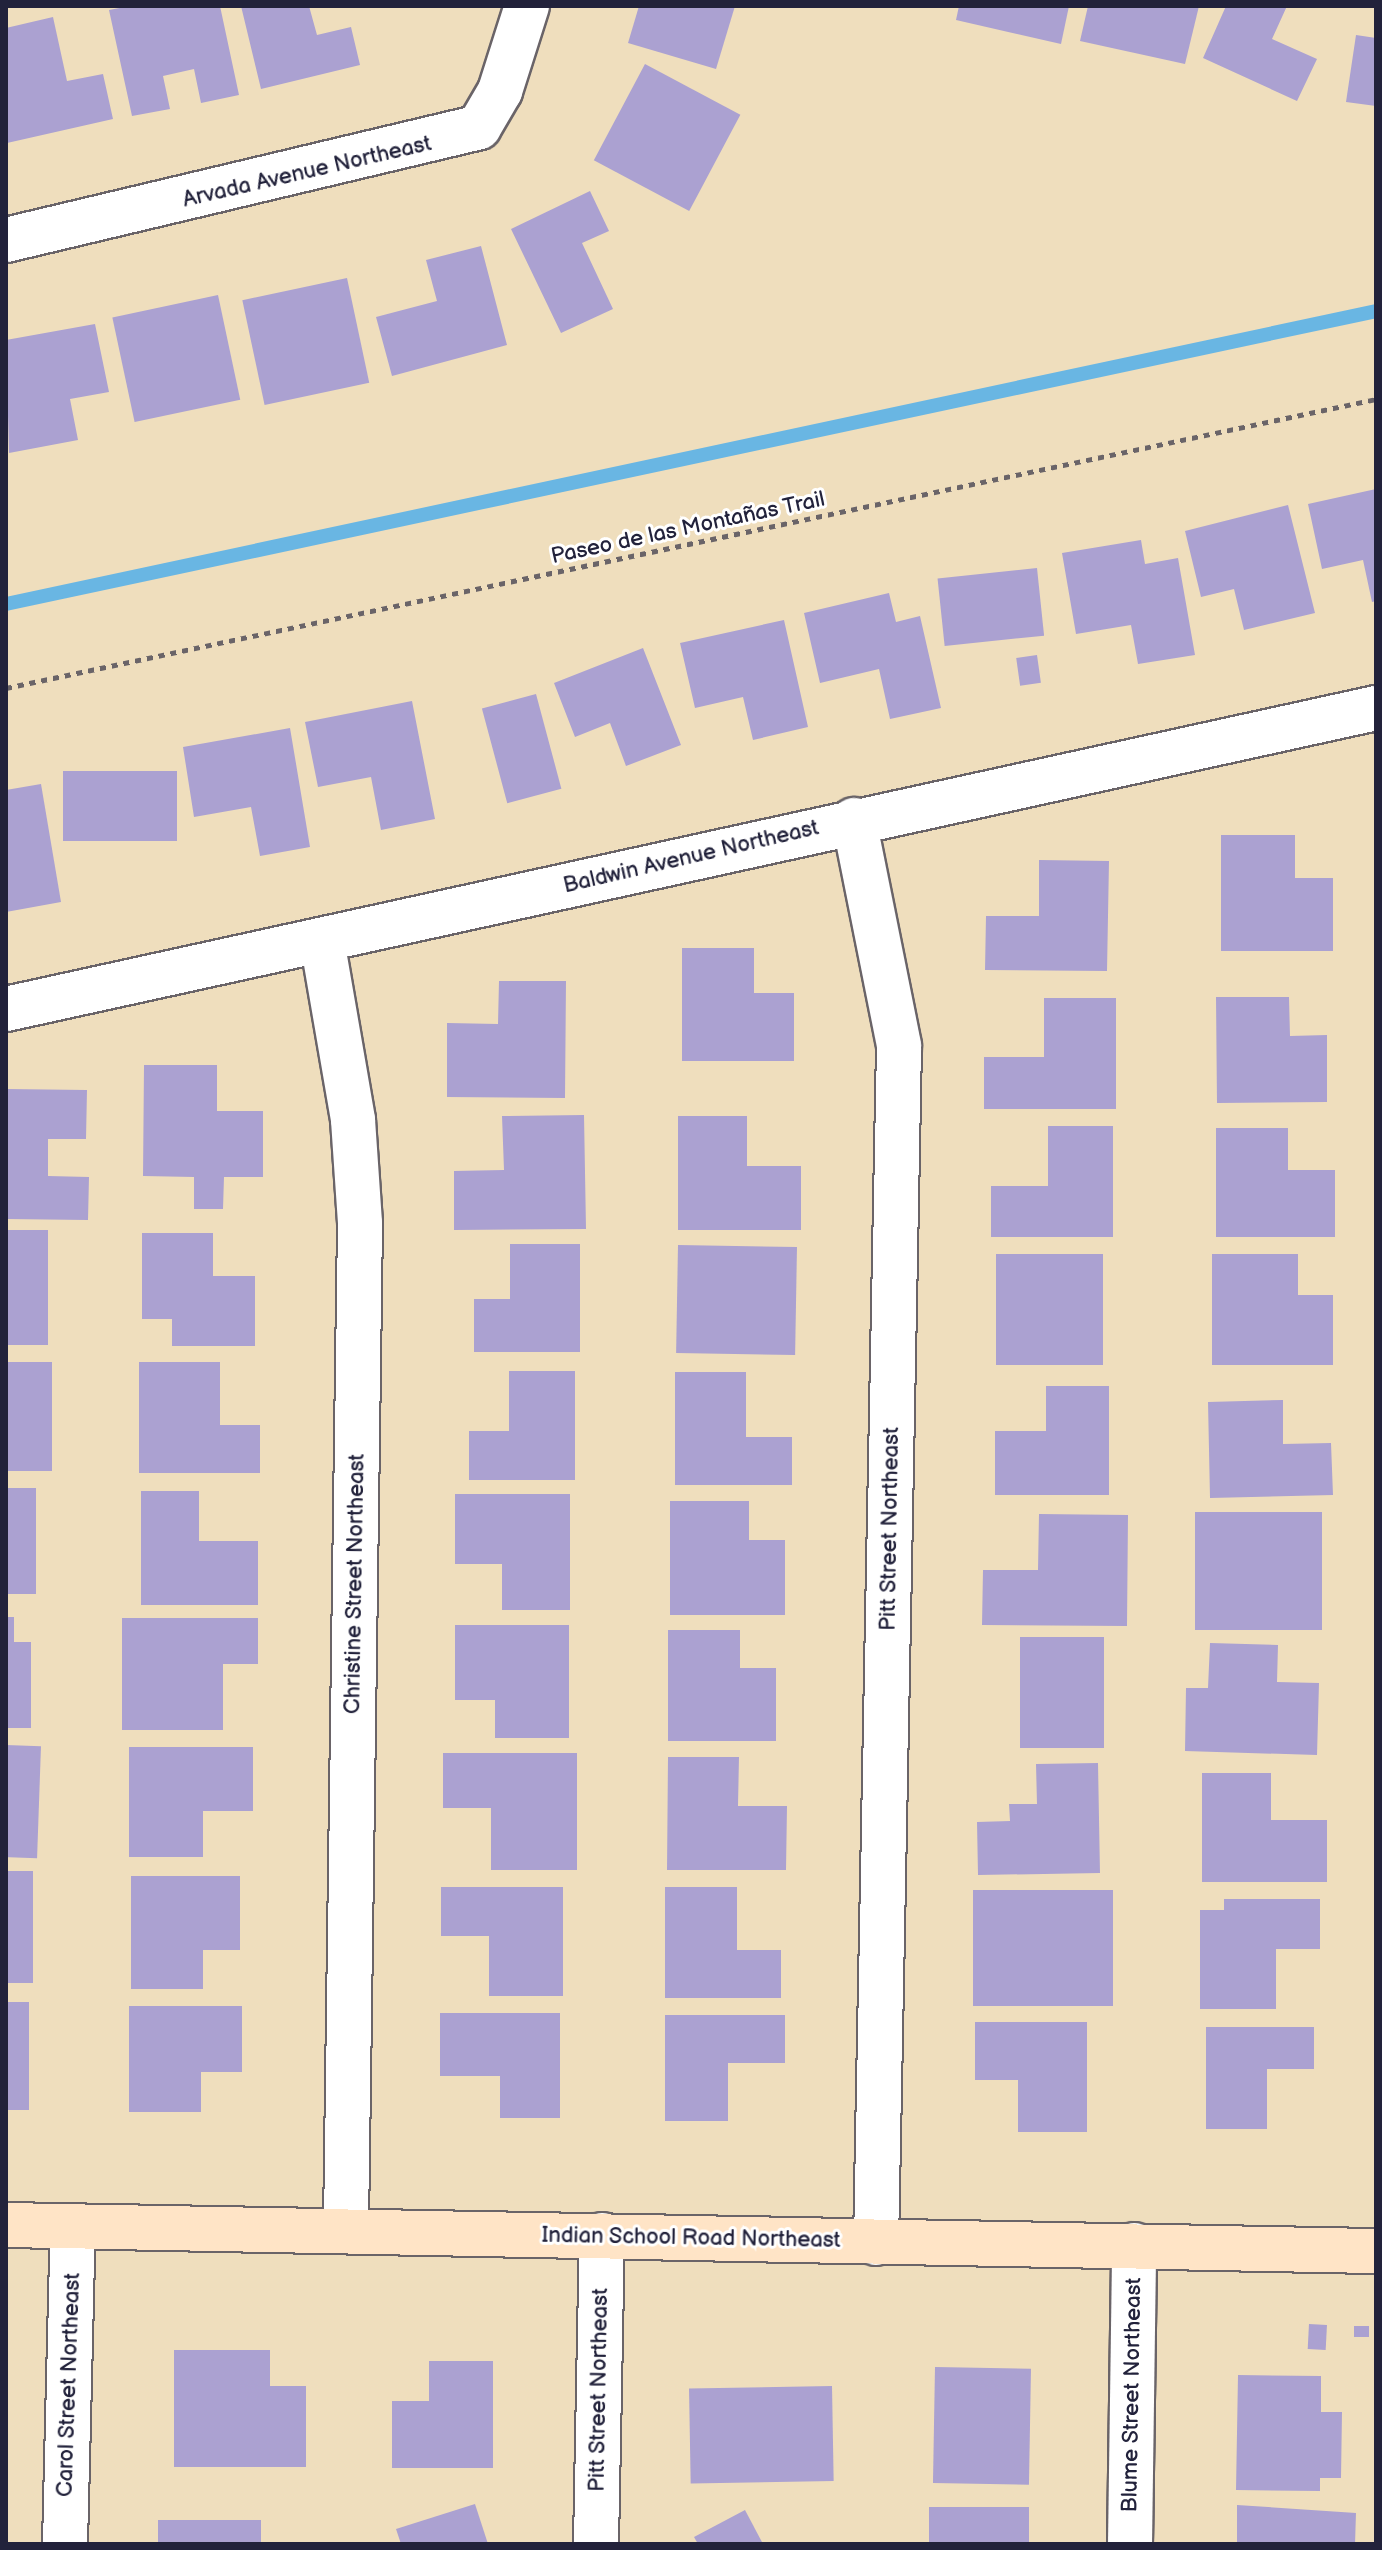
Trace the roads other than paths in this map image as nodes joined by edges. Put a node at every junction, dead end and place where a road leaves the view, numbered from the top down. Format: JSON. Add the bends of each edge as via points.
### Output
{"nodes":[{"id":1,"x":527,"y":6,"type":"edge"},
{"id":2,"x":6,"y":240,"type":"edge"},
{"id":3,"x":1376,"y":708,"type":"edge"},
{"id":4,"x":854,"y":820,"type":"junction"},
{"id":5,"x":322,"y":940,"type":"junction"},
{"id":6,"x":6,"y":1009,"type":"edge"},
{"id":7,"x":6,"y":2225,"type":"edge"},
{"id":8,"x":73,"y":2226,"type":"junction"},
{"id":9,"x":346,"y":2231,"type":"junction"},
{"id":10,"x":602,"y":2235,"type":"junction"},
{"id":11,"x":876,"y":2243,"type":"junction"},
{"id":12,"x":1134,"y":2245,"type":"junction"},
{"id":13,"x":1376,"y":2251,"type":"edge"},
{"id":14,"x":65,"y":2544,"type":"edge"},
{"id":15,"x":596,"y":2544,"type":"edge"},
{"id":16,"x":1130,"y":2544,"type":"edge"}],
"edges":[{"from":1,"to":2,"type":"street","name":"Arvada Avenue Northeast","via":[[500,91],[479,127]]},
{"from":3,"to":4,"type":"street","name":"Baldwin Avenue Northeast"},
{"from":4,"to":5,"type":"street","name":"Baldwin Avenue Northeast"},
{"from":4,"to":11,"type":"street","name":"Pitt Street Northeast","via":[[899,1046]]},
{"from":5,"to":6,"type":"street","name":"Baldwin Avenue Northeast"},
{"from":5,"to":9,"type":"street","name":"Christine Street Northeast","via":[[353,1120],[360,1223]]},
{"from":7,"to":8,"type":"street","name":"Indian School Road Northeast"},
{"from":8,"to":9,"type":"street","name":"Indian School Road Northeast"},
{"from":8,"to":14,"type":"street","name":"Carol Street Northeast"},
{"from":9,"to":10,"type":"street","name":"Indian School Road Northeast"},
{"from":10,"to":11,"type":"street","name":"Indian School Road Northeast"},
{"from":10,"to":15,"type":"street","name":"Pitt Street Northeast"},
{"from":11,"to":12,"type":"street","name":"Indian School Road Northeast"},
{"from":12,"to":13,"type":"street","name":"Indian School Road Northeast"},
{"from":12,"to":16,"type":"street","name":"Blume Street Northeast"}]}
